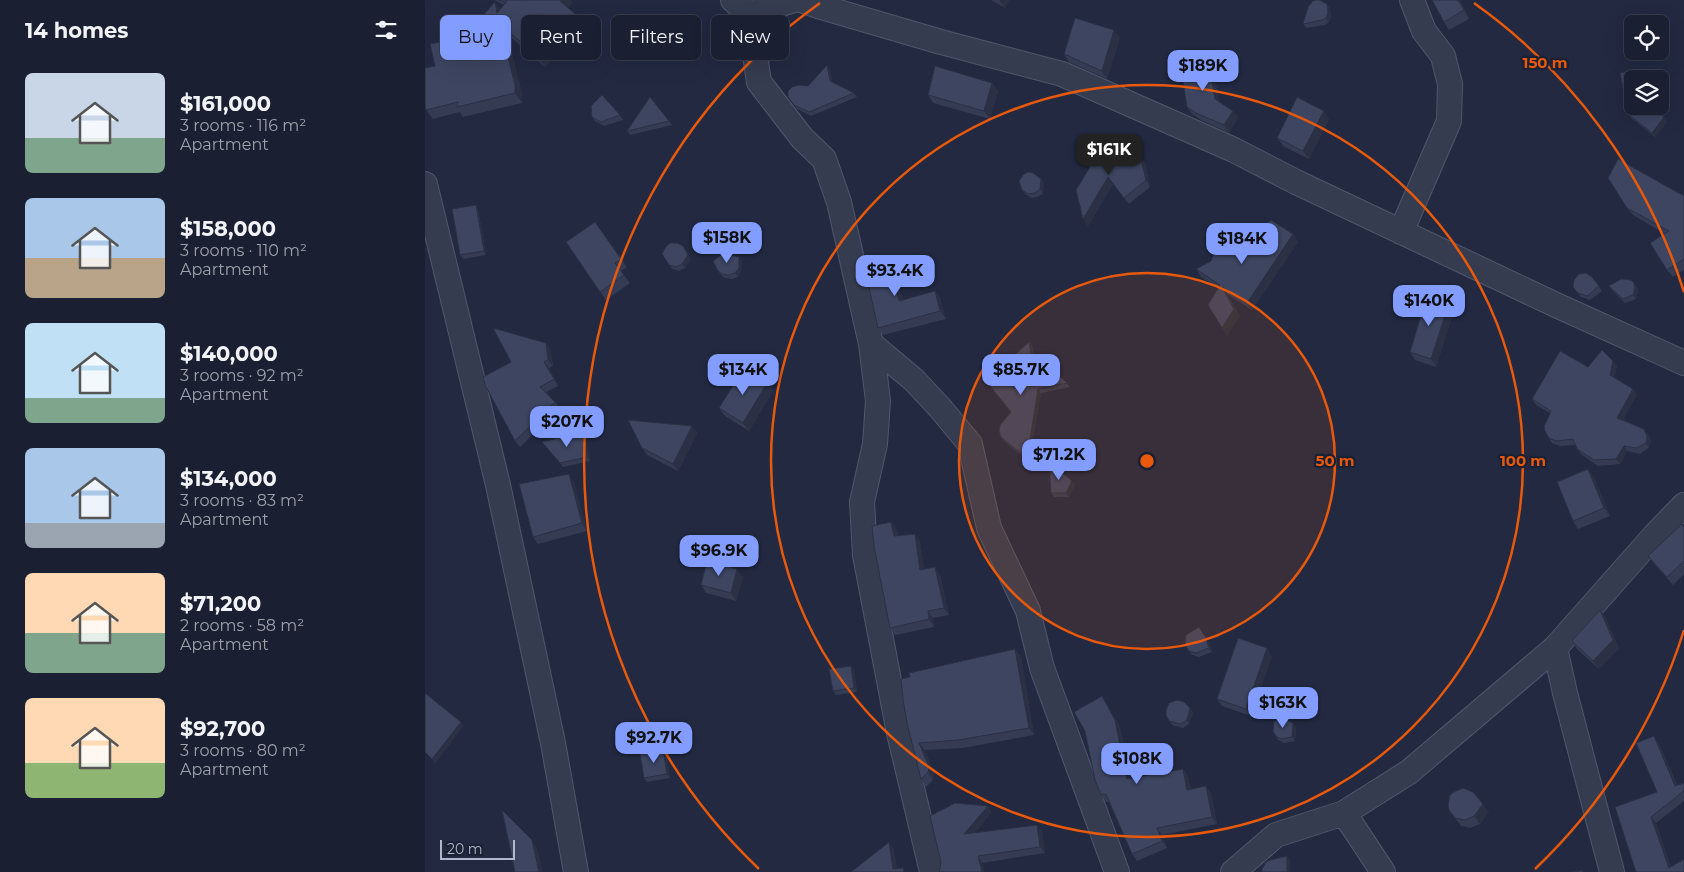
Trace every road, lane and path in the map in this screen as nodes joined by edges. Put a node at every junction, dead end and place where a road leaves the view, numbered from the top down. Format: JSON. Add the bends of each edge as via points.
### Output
{"nodes":[{"id":1,"x":794,"y":0,"type":"edge"},
{"id":2,"x":801,"y":0,"type":"edge"},
{"id":3,"x":1412,"y":0,"type":"edge"},
{"id":4,"x":741,"y":7,"type":"edge"},
{"id":5,"x":425,"y":184,"type":"edge"},
{"id":6,"x":1401,"y":232,"type":"junction"},
{"id":7,"x":871,"y":344,"type":"junction"},
{"id":8,"x":1684,"y":363,"type":"edge"},
{"id":9,"x":1684,"y":505,"type":"edge"},
{"id":10,"x":1555,"y":648,"type":"junction"},
{"id":11,"x":1344,"y":814,"type":"junction"},
{"id":12,"x":576,"y":872,"type":"edge"},
{"id":13,"x":933,"y":872,"type":"edge"},
{"id":14,"x":1117,"y":872,"type":"edge"},
{"id":15,"x":1233,"y":872,"type":"edge"},
{"id":16,"x":1383,"y":872,"type":"edge"},
{"id":17,"x":1612,"y":872,"type":"edge"}],
"edges":[{"from":1,"to":4,"type":"street"},
{"from":2,"to":6,"type":"street","via":[[1062,74],[1225,146]]},
{"from":3,"to":6,"type":"street","via":[[1424,31],[1443,56],[1450,84],[1449,121]]},
{"from":4,"to":7,"type":"street","via":[[759,82],[802,138],[823,159],[839,202]]},
{"from":5,"to":12,"type":"street","via":[[498,485],[553,743]]},
{"from":6,"to":8,"type":"street"},
{"from":7,"to":13,"type":"street","via":[[878,401],[875,444],[862,502],[865,555],[899,733]]},
{"from":7,"to":14,"type":"street","via":[[914,380],[969,444],[989,528],[1028,611],[1042,668]]},
{"from":9,"to":10,"type":"street"},
{"from":10,"to":11,"type":"street","via":[[1409,772]]},
{"from":10,"to":17,"type":"street"},
{"from":11,"to":15,"type":"street","via":[[1276,835]]},
{"from":11,"to":16,"type":"street"}]}
